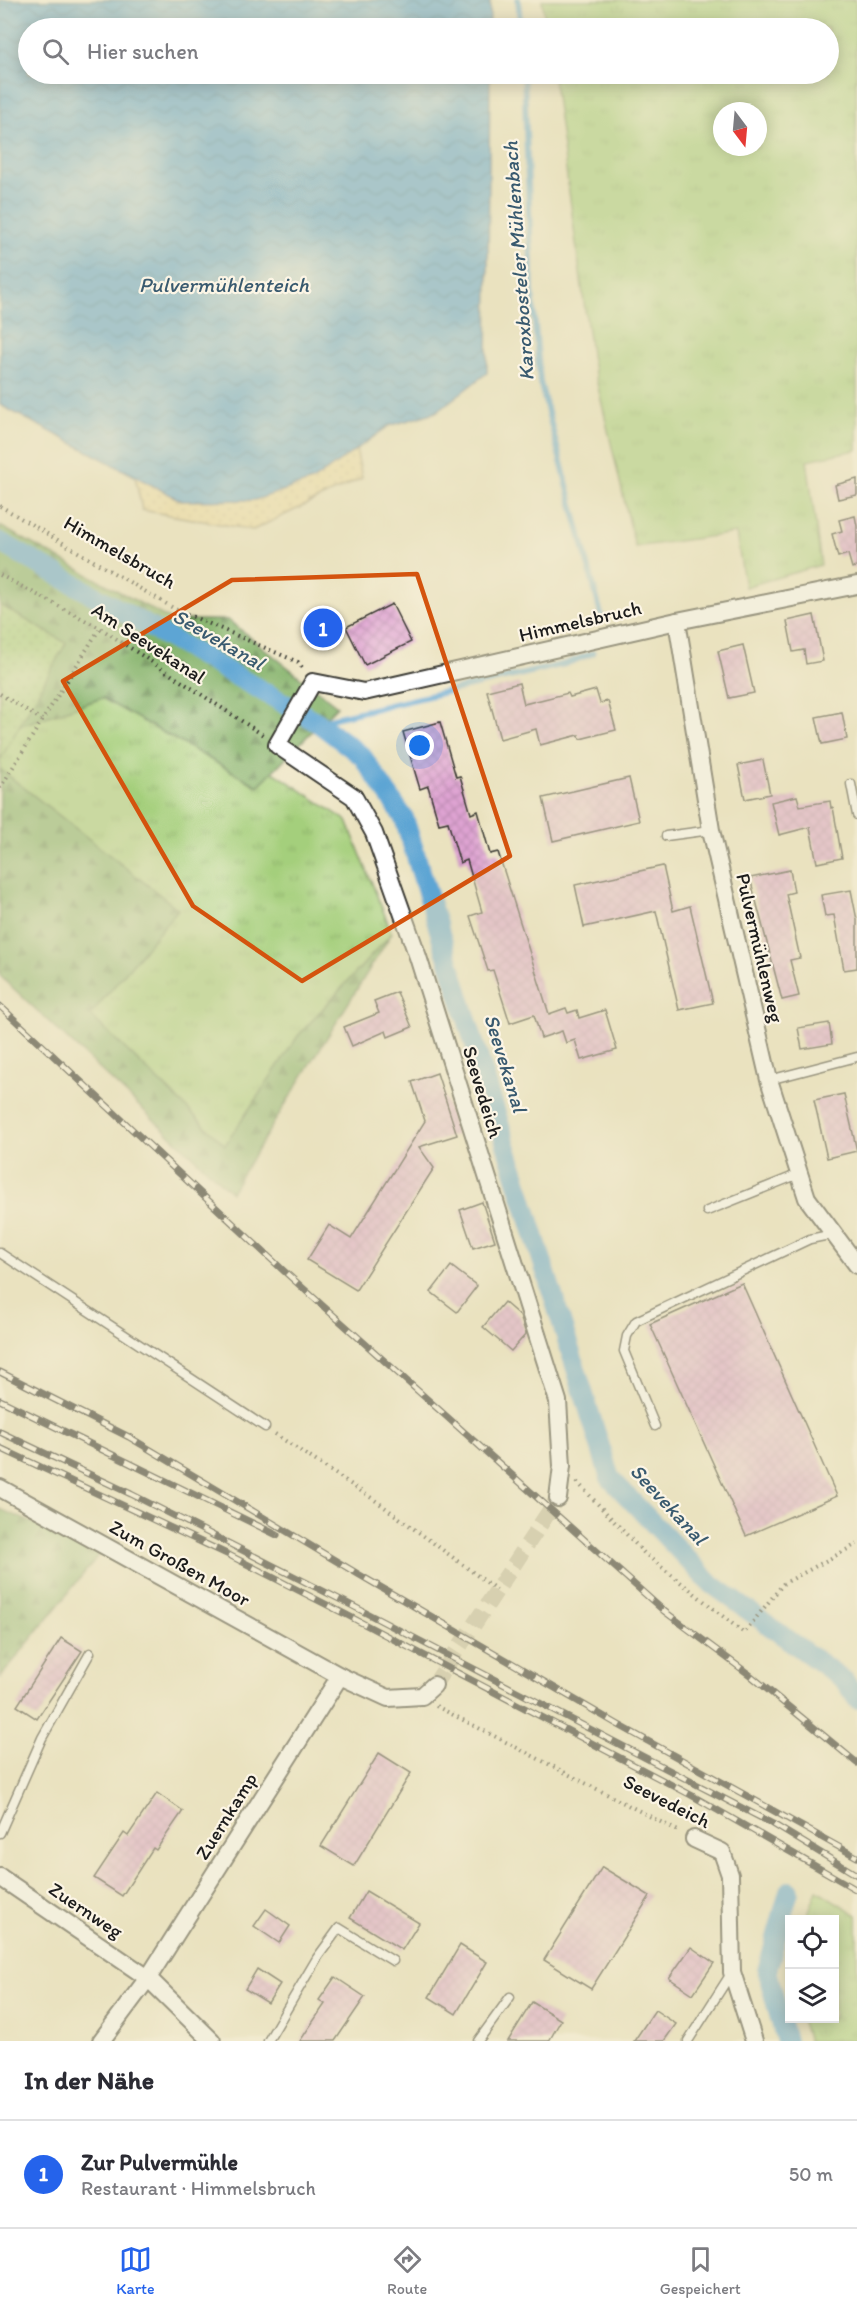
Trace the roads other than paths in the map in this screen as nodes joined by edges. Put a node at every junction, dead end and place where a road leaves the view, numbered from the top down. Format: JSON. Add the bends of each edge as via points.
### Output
{"nodes":[{"id":1,"x":857,"y":585,"type":"edge"},
{"id":2,"x":677,"y":621,"type":"junction"},
{"id":3,"x":277,"y":745,"type":"joint"},
{"id":4,"x":851,"y":784,"type":"dead end"},
{"id":5,"x":857,"y":815,"type":"edge"},
{"id":6,"x":711,"y":830,"type":"junction"},
{"id":7,"x":666,"y":836,"type":"dead end"},
{"id":8,"x":857,"y":1057,"type":"edge"},
{"id":9,"x":769,"y":1080,"type":"junction"},
{"id":10,"x":799,"y":1174,"type":"junction"},
{"id":11,"x":707,"y":1211,"type":"dead end"},
{"id":12,"x":834,"y":1233,"type":"junction"},
{"id":13,"x":0,"y":1253,"type":"edge"},
{"id":14,"x":857,"y":1265,"type":"edge"},
{"id":15,"x":655,"y":1426,"type":"dead end"},
{"id":16,"x":265,"y":1427,"type":"road end"},
{"id":17,"x":0,"y":1488,"type":"edge"},
{"id":18,"x":558,"y":1498,"type":"tunnel mouth"},
{"id":19,"x":90,"y":1653,"type":"dead end"},
{"id":20,"x":340,"y":1676,"type":"junction"},
{"id":21,"x":428,"y":1690,"type":"road end"},
{"id":22,"x":0,"y":1833,"type":"edge"},
{"id":23,"x":694,"y":1839,"type":"road end"},
{"id":24,"x":0,"y":1877,"type":"edge"},
{"id":25,"x":393,"y":1961,"type":"dead end"},
{"id":26,"x":732,"y":1972,"type":"junction"},
{"id":27,"x":148,"y":1978,"type":"junction"},
{"id":28,"x":510,"y":1996,"type":"dead end"},
{"id":29,"x":101,"y":2041,"type":"edge"},
{"id":30,"x":212,"y":2041,"type":"edge"},
{"id":31,"x":268,"y":2041,"type":"edge"},
{"id":32,"x":478,"y":2041,"type":"edge"},
{"id":33,"x":688,"y":2041,"type":"edge"},
{"id":34,"x":754,"y":2041,"type":"edge"}],
"edges":[{"from":1,"to":2,"type":"street","name":"Himmelsbruch"},
{"from":2,"to":3,"type":"street","name":"Himmelsbruch","via":[[364,692],[311,686]]},
{"from":2,"to":6,"type":"street","name":"Pulvermühlenweg"},
{"from":3,"to":18,"type":"street","name":"Seevedeich","via":[[354,797],[374,833],[418,957],[558,1401],[562,1466]]},
{"from":4,"to":5,"type":"lane"},
{"from":6,"to":7,"type":"lane"},
{"from":6,"to":9,"type":"street","name":"Pulvermühlenweg"},
{"from":8,"to":9,"type":"lane"},
{"from":9,"to":10,"type":"street","name":"Pulvermühlenweg"},
{"from":10,"to":11,"type":"lane"},
{"from":10,"to":12,"type":"street","name":"Pulvermühlenweg","via":[[807,1198]]},
{"from":12,"to":14,"type":"street","name":"Pulvermühlenweg"},
{"from":12,"to":15,"type":"lane","via":[[810,1239],[636,1321],[624,1351]]},
{"from":13,"to":16,"type":"lane"},
{"from":17,"to":20,"type":"street","name":"Zum Großen Moor"},
{"from":19,"to":22,"type":"lane","via":[[42,1738]]},
{"from":20,"to":21,"type":"street","via":[[388,1698]]},
{"from":20,"to":27,"type":"street","name":"Zuernkamp"},
{"from":23,"to":26,"type":"street","name":"Seevedeich","via":[[722,1852],[730,1875]]},
{"from":24,"to":27,"type":"street","name":"Zuernweg"},
{"from":25,"to":31,"type":"lane","via":[[339,1928]]},
{"from":26,"to":33,"type":"lane"},
{"from":26,"to":34,"type":"street","name":"Seevedeich"},
{"from":27,"to":29,"type":"street","name":"Zuernkamp"},
{"from":27,"to":30,"type":"street","name":"Zuernweg"},
{"from":28,"to":32,"type":"lane"}]}
